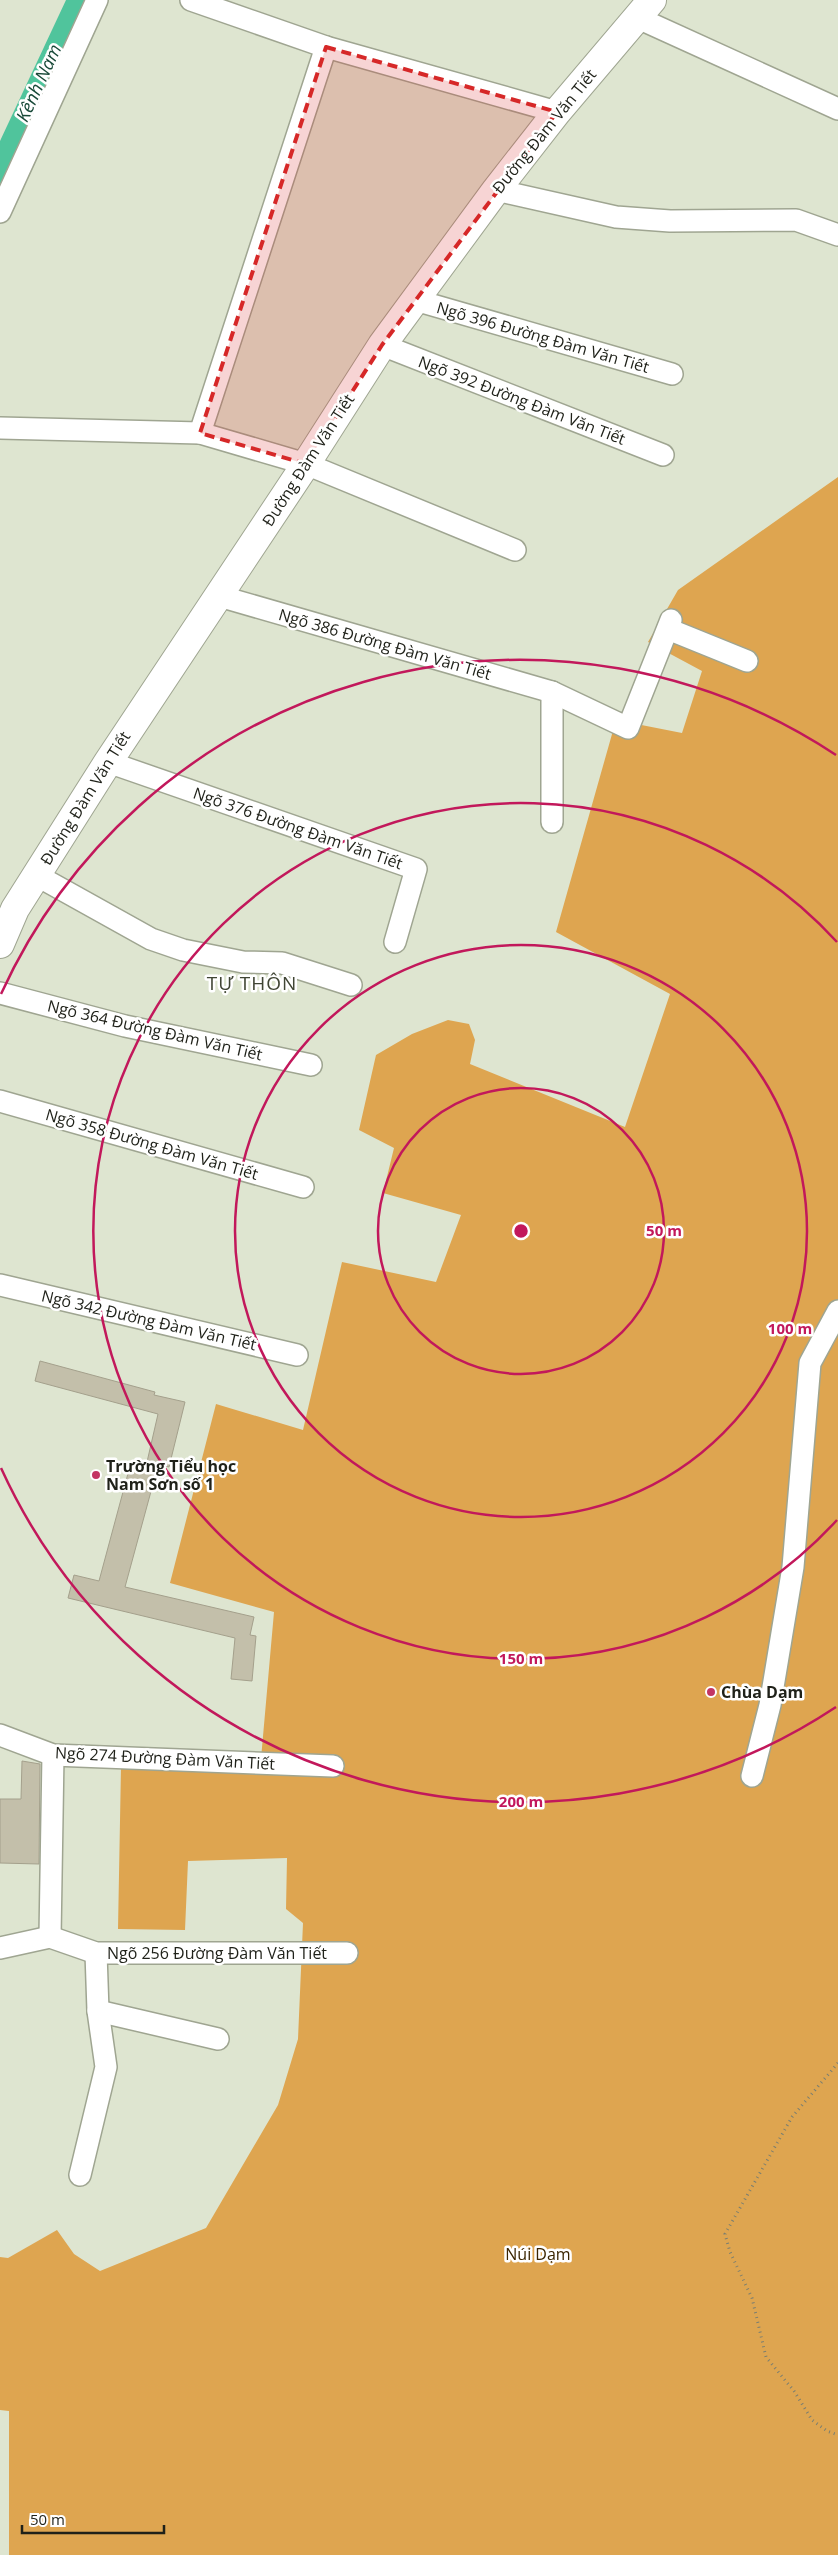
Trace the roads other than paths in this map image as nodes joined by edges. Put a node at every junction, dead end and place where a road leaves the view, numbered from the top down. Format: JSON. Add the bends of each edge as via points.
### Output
{"nodes":[{"id":1,"x":97,"y":0,"type":"edge"},
{"id":2,"x":191,"y":0,"type":"edge"},
{"id":3,"x":645,"y":9,"type":"edge"},
{"id":4,"x":326,"y":47,"type":"junction"},
{"id":5,"x":838,"y":109,"type":"edge"},
{"id":6,"x":557,"y":112,"type":"junction"},
{"id":7,"x":496,"y":190,"type":"junction"},
{"id":8,"x":0,"y":212,"type":"edge"},
{"id":9,"x":838,"y":235,"type":"edge"},
{"id":10,"x":415,"y":300,"type":"junction"},
{"id":11,"x":382,"y":345,"type":"junction"},
{"id":12,"x":672,"y":374,"type":"dead end"},
{"id":13,"x":0,"y":428,"type":"edge"},
{"id":14,"x":200,"y":433,"type":"junction"},
{"id":15,"x":662,"y":455,"type":"dead end"},
{"id":16,"x":306,"y":464,"type":"junction"},
{"id":17,"x":515,"y":550,"type":"dead end"},
{"id":18,"x":219,"y":596,"type":"junction"},
{"id":19,"x":748,"y":660,"type":"dead end"},
{"id":20,"x":552,"y":692,"type":"junction"},
{"id":21,"x":108,"y":762,"type":"junction"},
{"id":22,"x":552,"y":822,"type":"dead end"},
{"id":23,"x":36,"y":875,"type":"junction"},
{"id":24,"x":395,"y":942,"type":"dead end"},
{"id":25,"x":0,"y":944,"type":"edge"},
{"id":26,"x":351,"y":985,"type":"dead end"},
{"id":27,"x":0,"y":993,"type":"edge"},
{"id":28,"x":311,"y":1064,"type":"dead end"},
{"id":29,"x":0,"y":1101,"type":"edge"},
{"id":30,"x":303,"y":1187,"type":"dead end"},
{"id":31,"x":0,"y":1285,"type":"edge"},
{"id":32,"x":838,"y":1310,"type":"edge"},
{"id":33,"x":297,"y":1354,"type":"dead end"},
{"id":34,"x":0,"y":1735,"type":"edge"},
{"id":35,"x":53,"y":1755,"type":"junction"},
{"id":36,"x":333,"y":1766,"type":"dead end"},
{"id":37,"x":752,"y":1776,"type":"dead end"},
{"id":38,"x":50,"y":1937,"type":"junction"},
{"id":39,"x":0,"y":1948,"type":"edge"},
{"id":40,"x":96,"y":1953,"type":"junction"},
{"id":41,"x":347,"y":1953,"type":"dead end"},
{"id":42,"x":98,"y":2011,"type":"junction"},
{"id":43,"x":218,"y":2039,"type":"dead end"},
{"id":44,"x":80,"y":2175,"type":"dead end"}],
"edges":[{"from":1,"to":8,"type":"street"},
{"from":2,"to":4,"type":"street"},
{"from":3,"to":5,"type":"street"},
{"from":3,"to":6,"type":"main road","name":"Đường Đàm Văn Tiết"},
{"from":4,"to":6,"type":"street"},
{"from":4,"to":14,"type":"street"},
{"from":6,"to":7,"type":"main road","name":"Đường Đàm Văn Tiết"},
{"from":7,"to":9,"type":"street","via":[[616,218],[796,220]]},
{"from":7,"to":10,"type":"main road","name":"Đường Đàm Văn Tiết"},
{"from":10,"to":11,"type":"main road","name":"Đường Đàm Văn Tiết"},
{"from":10,"to":12,"type":"street","name":"Ngõ 396 Đường Đàm Văn Tiết"},
{"from":11,"to":15,"type":"street","name":"Ngõ 392 Đường Đàm Văn Tiết"},
{"from":11,"to":16,"type":"main road","name":"Đường Đàm Văn Tiết"},
{"from":13,"to":14,"type":"street"},
{"from":14,"to":16,"type":"street"},
{"from":16,"to":17,"type":"street"},
{"from":16,"to":18,"type":"main road","name":"Đường Đàm Văn Tiết"},
{"from":18,"to":20,"type":"street","name":"Ngõ 386 Đường Đàm Văn Tiết"},
{"from":18,"to":21,"type":"main road","name":"Đường Đàm Văn Tiết"},
{"from":19,"to":20,"type":"street","name":"Ngõ 386 Đường Đàm Văn Tiết","via":[[669,624],[628,728]]},
{"from":20,"to":22,"type":"street"},
{"from":21,"to":23,"type":"main road","name":"Đường Đàm Văn Tiết"},
{"from":21,"to":24,"type":"street","name":"Ngõ 376 Đường Đàm Văn Tiết","via":[[416,869]]},
{"from":23,"to":25,"type":"main road","name":"Đường Đàm Văn Tiết","via":[[15,909]]},
{"from":23,"to":26,"type":"street","via":[[151,940],[243,962],[282,963]]},
{"from":27,"to":28,"type":"street","name":"Ngõ 364 Đường Đàm Văn Tiết","via":[[125,1026]]},
{"from":29,"to":30,"type":"street","name":"Ngõ 358 Đường Đàm Văn Tiết"},
{"from":31,"to":33,"type":"street","name":"Ngõ 342 Đường Đàm Văn Tiết"},
{"from":32,"to":37,"type":"street","via":[[810,1363],[793,1567],[770,1705]]},
{"from":34,"to":35,"type":"street","name":"Ngõ 274 Đường Đàm Văn Tiết"},
{"from":35,"to":36,"type":"street","name":"Ngõ 274 Đường Đàm Văn Tiết"},
{"from":35,"to":38,"type":"street"},
{"from":38,"to":39,"type":"street"},
{"from":38,"to":40,"type":"street","name":"Ngõ 256 Đường Đàm Văn Tiết"},
{"from":40,"to":41,"type":"street","name":"Ngõ 256 Đường Đàm Văn Tiết"},
{"from":40,"to":42,"type":"street"},
{"from":42,"to":43,"type":"street"},
{"from":42,"to":44,"type":"street","via":[[106,2067]]}]}
